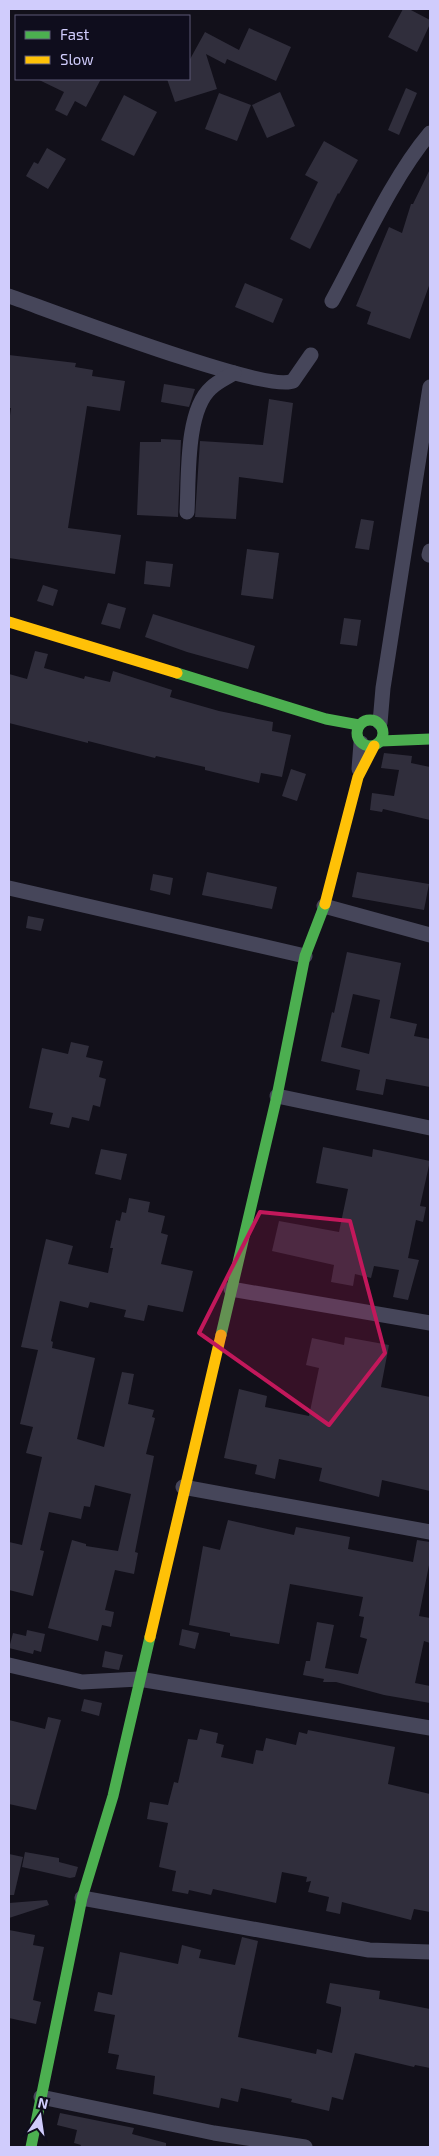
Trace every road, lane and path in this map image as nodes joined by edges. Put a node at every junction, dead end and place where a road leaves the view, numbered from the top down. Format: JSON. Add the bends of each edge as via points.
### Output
{"nodes":[{"id":1,"x":430,"y":133,"type":"edge"},
{"id":2,"x":9,"y":296,"type":"edge"},
{"id":3,"x":332,"y":301,"type":"dead end"},
{"id":4,"x":26,"y":302,"type":"junction"},
{"id":5,"x":9,"y":309,"type":"edge"},
{"id":6,"x":311,"y":355,"type":"dead end"},
{"id":7,"x":234,"y":373,"type":"junction"},
{"id":8,"x":430,"y":387,"type":"edge"},
{"id":9,"x":187,"y":512,"type":"dead end"},
{"id":10,"x":9,"y":622,"type":"edge"},
{"id":11,"x":323,"y":718,"type":"junction"},
{"id":12,"x":338,"y":733,"type":"dead end"},
{"id":13,"x":368,"y":735,"type":"junction"},
{"id":14,"x":430,"y":739,"type":"edge"},
{"id":15,"x":358,"y":776,"type":"joint"},
{"id":16,"x":9,"y":888,"type":"edge"},
{"id":17,"x":324,"y":906,"type":"junction"},
{"id":18,"x":430,"y":935,"type":"edge"},
{"id":19,"x":305,"y":956,"type":"junction"},
{"id":20,"x":277,"y":1096,"type":"junction"},
{"id":21,"x":430,"y":1128,"type":"edge"},
{"id":22,"x":231,"y":1289,"type":"junction"},
{"id":23,"x":430,"y":1323,"type":"edge"},
{"id":24,"x":184,"y":1487,"type":"junction"},
{"id":25,"x":430,"y":1532,"type":"edge"},
{"id":26,"x":9,"y":1665,"type":"edge"},
{"id":27,"x":139,"y":1678,"type":"junction"},
{"id":28,"x":430,"y":1728,"type":"edge"},
{"id":29,"x":82,"y":1898,"type":"junction"},
{"id":30,"x":430,"y":1952,"type":"edge"},
{"id":31,"x":41,"y":2098,"type":"junction"},
{"id":32,"x":214,"y":2140,"type":"edge"},
{"id":33,"x":31,"y":2147,"type":"edge"},
{"id":34,"x":305,"y":2147,"type":"edge"}],
"edges":[{"from":1,"to":3,"type":"street","via":[[396,183]]},
{"from":2,"to":4,"type":"street"},
{"from":4,"to":5,"type":"street"},
{"from":4,"to":7,"type":"street"},
{"from":6,"to":7,"type":"street","via":[[290,383]]},
{"from":7,"to":9,"type":"street","via":[[210,389],[199,405],[192,432]]},
{"from":8,"to":13,"type":"street","via":[[383,688]]},
{"from":10,"to":11,"type":"street"},
{"from":11,"to":12,"type":"street"},
{"from":11,"to":13,"type":"street"},
{"from":13,"to":14,"type":"street"},
{"from":13,"to":15,"type":"street"},
{"from":15,"to":17,"type":"street"},
{"from":16,"to":19,"type":"street"},
{"from":17,"to":18,"type":"street"},
{"from":17,"to":19,"type":"street"},
{"from":19,"to":20,"type":"street"},
{"from":20,"to":21,"type":"street"},
{"from":20,"to":22,"type":"street"},
{"from":22,"to":23,"type":"street"},
{"from":22,"to":24,"type":"street"},
{"from":24,"to":25,"type":"street"},
{"from":24,"to":27,"type":"street"},
{"from":26,"to":27,"type":"street","via":[[82,1682]]},
{"from":27,"to":28,"type":"street"},
{"from":27,"to":29,"type":"street","via":[[113,1796]]},
{"from":29,"to":30,"type":"street","via":[[369,1950]]},
{"from":29,"to":31,"type":"street"},
{"from":31,"to":32,"type":"street"},
{"from":31,"to":33,"type":"street"},
{"from":32,"to":34,"type":"street"}]}
